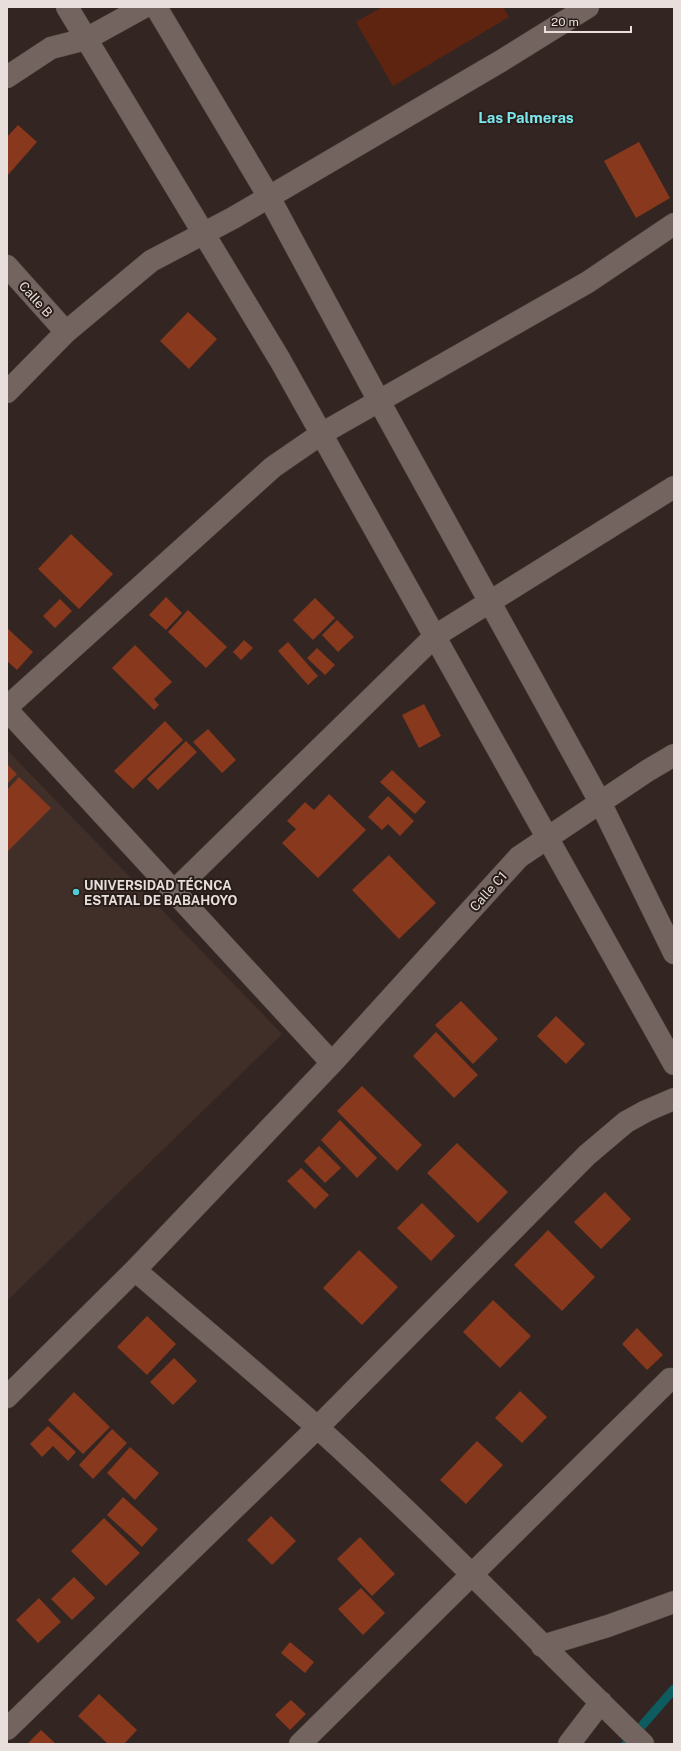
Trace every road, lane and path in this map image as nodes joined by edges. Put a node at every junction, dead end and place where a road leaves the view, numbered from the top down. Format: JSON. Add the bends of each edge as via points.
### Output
{"nodes":[{"id":1,"x":66,"y":7,"type":"edge"},
{"id":2,"x":144,"y":7,"type":"edge"},
{"id":3,"x":156,"y":7,"type":"edge"},
{"id":4,"x":588,"y":7,"type":"edge"},
{"id":5,"x":86,"y":39,"type":"junction"},
{"id":6,"x":7,"y":77,"type":"edge"},
{"id":7,"x":269,"y":197,"type":"junction"},
{"id":8,"x":674,"y":224,"type":"edge"},
{"id":9,"x":203,"y":233,"type":"junction"},
{"id":10,"x":7,"y":266,"type":"edge"},
{"id":11,"x":66,"y":332,"type":"junction"},
{"id":12,"x":7,"y":392,"type":"edge"},
{"id":13,"x":378,"y":401,"type":"junction"},
{"id":14,"x":321,"y":434,"type":"junction"},
{"id":15,"x":674,"y":487,"type":"edge"},
{"id":16,"x":490,"y":602,"type":"junction"},
{"id":17,"x":435,"y":636,"type":"junction"},
{"id":18,"x":7,"y":709,"type":"edge"},
{"id":19,"x":674,"y":755,"type":"edge"},
{"id":20,"x":600,"y":802,"type":"junction"},
{"id":21,"x":548,"y":838,"type":"junction"},
{"id":22,"x":174,"y":892,"type":"junction"},
{"id":23,"x":674,"y":953,"type":"edge"},
{"id":24,"x":332,"y":1063,"type":"junction"},
{"id":25,"x":674,"y":1064,"type":"edge"},
{"id":26,"x":674,"y":1100,"type":"edge"},
{"id":27,"x":135,"y":1270,"type":"junction"},
{"id":28,"x":670,"y":1379,"type":"dead end"},
{"id":29,"x":7,"y":1396,"type":"edge"},
{"id":30,"x":318,"y":1427,"type":"junction"},
{"id":31,"x":472,"y":1574,"type":"junction"},
{"id":32,"x":674,"y":1602,"type":"edge"},
{"id":33,"x":542,"y":1646,"type":"junction"},
{"id":34,"x":601,"y":1702,"type":"junction"},
{"id":35,"x":7,"y":1729,"type":"edge"},
{"id":36,"x":300,"y":1744,"type":"edge"},
{"id":37,"x":569,"y":1744,"type":"edge"},
{"id":38,"x":643,"y":1744,"type":"edge"}],
"edges":[{"from":1,"to":5,"type":"street"},
{"from":2,"to":5,"type":"street"},
{"from":3,"to":7,"type":"street"},
{"from":4,"to":7,"type":"street"},
{"from":5,"to":6,"type":"street","via":[[51,48]]},
{"from":5,"to":9,"type":"street"},
{"from":7,"to":9,"type":"street"},
{"from":7,"to":13,"type":"street"},
{"from":8,"to":13,"type":"street","via":[[588,282]]},
{"from":9,"to":11,"type":"street","via":[[151,261]]},
{"from":9,"to":14,"type":"street","via":[[280,360]]},
{"from":10,"to":11,"type":"street","name":"Calle B"},
{"from":11,"to":12,"type":"street"},
{"from":13,"to":14,"type":"street"},
{"from":13,"to":16,"type":"street"},
{"from":14,"to":17,"type":"street"},
{"from":14,"to":18,"type":"street","via":[[273,467]]},
{"from":15,"to":16,"type":"street"},
{"from":16,"to":17,"type":"street"},
{"from":16,"to":20,"type":"street"},
{"from":17,"to":21,"type":"street"},
{"from":17,"to":22,"type":"street"},
{"from":18,"to":22,"type":"street"},
{"from":19,"to":20,"type":"street","name":"Calle C1"},
{"from":20,"to":21,"type":"street","name":"Calle C1"},
{"from":20,"to":23,"type":"street"},
{"from":21,"to":24,"type":"street","name":"Calle C1","via":[[519,857]]},
{"from":21,"to":25,"type":"street"},
{"from":22,"to":24,"type":"street"},
{"from":24,"to":27,"type":"street","name":"Calle C1"},
{"from":26,"to":30,"type":"street","via":[[626,1122],[587,1156]]},
{"from":27,"to":29,"type":"street","name":"Calle C1"},
{"from":27,"to":30,"type":"street"},
{"from":28,"to":31,"type":"street"},
{"from":30,"to":31,"type":"street"},
{"from":30,"to":35,"type":"street"},
{"from":31,"to":33,"type":"street"},
{"from":31,"to":36,"type":"street"},
{"from":32,"to":33,"type":"street"},
{"from":33,"to":34,"type":"street"},
{"from":34,"to":37,"type":"street"},
{"from":34,"to":38,"type":"street"}]}
